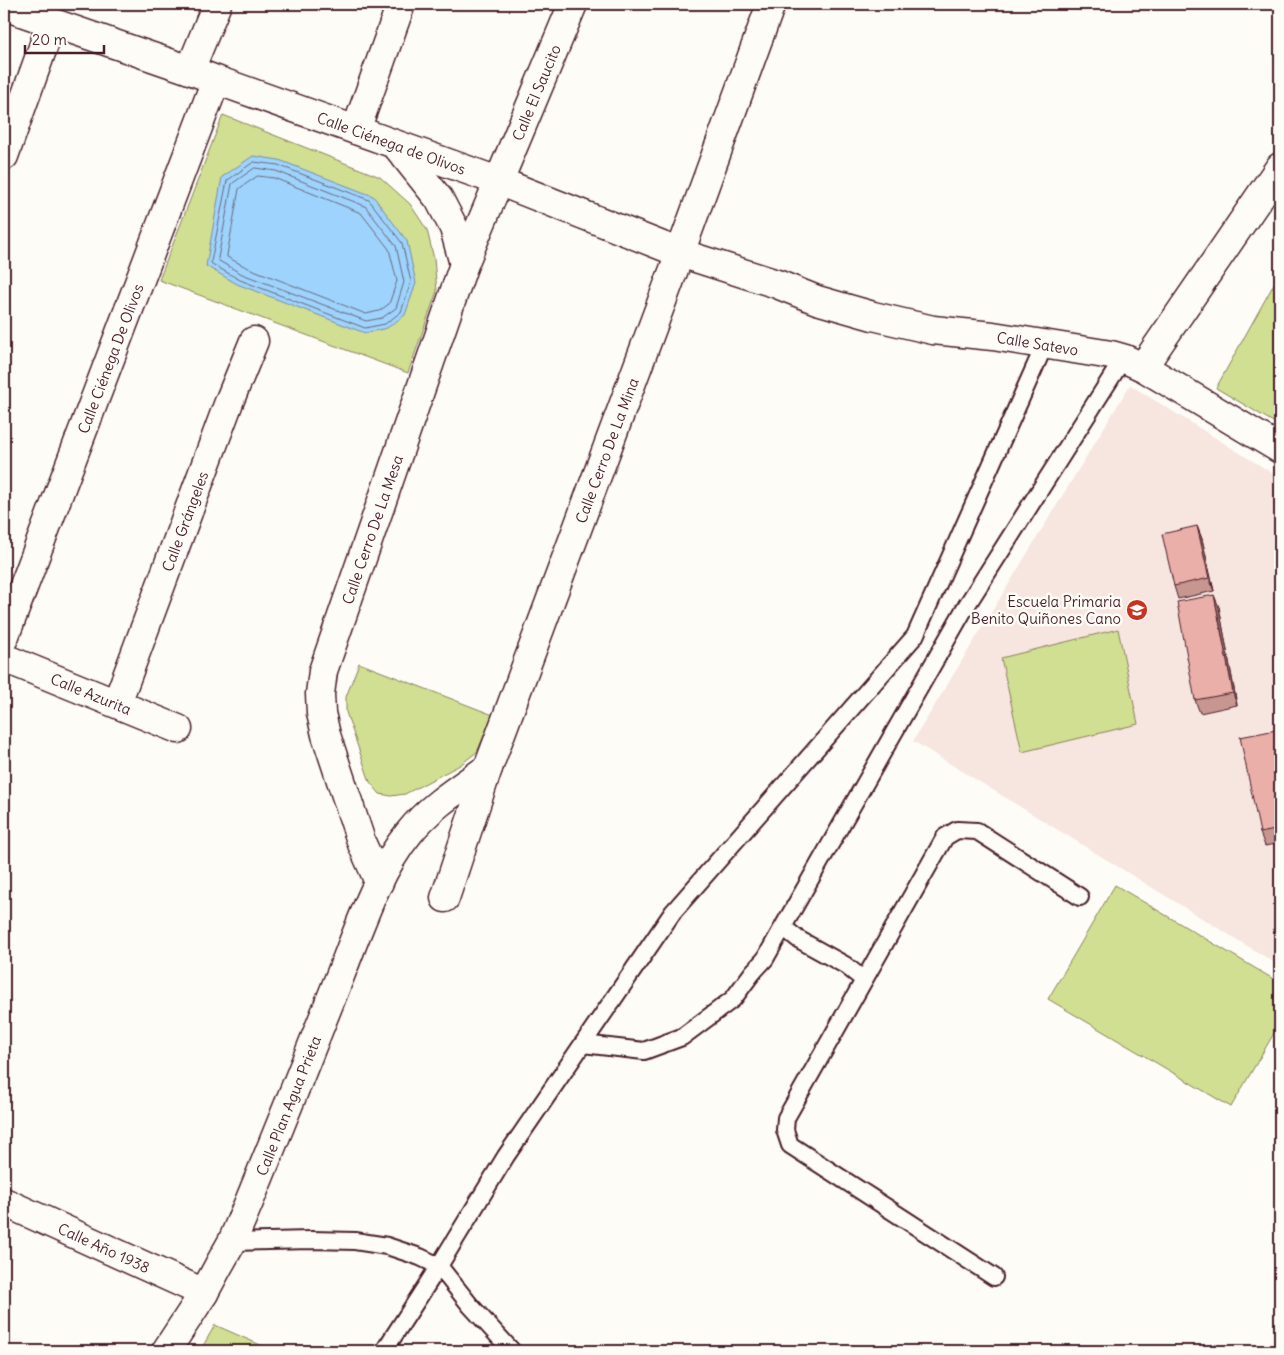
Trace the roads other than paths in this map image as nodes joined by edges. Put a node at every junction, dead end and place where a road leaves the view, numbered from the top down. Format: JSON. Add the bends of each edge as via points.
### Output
{"nodes":[{"id":1,"x":216,"y":4,"type":"edge"},
{"id":2,"x":401,"y":4,"type":"edge"},
{"id":3,"x":572,"y":4,"type":"edge"},
{"id":4,"x":771,"y":4,"type":"edge"},
{"id":5,"x":4,"y":6,"type":"edge"},
{"id":6,"x":42,"y":14,"type":"edge"},
{"id":7,"x":190,"y":70,"type":"junction"},
{"id":8,"x":216,"y":80,"type":"junction"},
{"id":9,"x":356,"y":130,"type":"junction"},
{"id":10,"x":396,"y":145,"type":"junction"},
{"id":11,"x":4,"y":156,"type":"edge"},
{"id":12,"x":1280,"y":167,"type":"edge"},
{"id":13,"x":498,"y":181,"type":"junction"},
{"id":14,"x":680,"y":253,"type":"junction"},
{"id":15,"x":464,"y":264,"type":"junction"},
{"id":16,"x":777,"y":284,"type":"joint"},
{"id":17,"x":254,"y":341,"type":"dead end"},
{"id":18,"x":1045,"y":344,"type":"junction"},
{"id":19,"x":1133,"y":363,"type":"junction"},
{"id":20,"x":1280,"y":449,"type":"edge"},
{"id":21,"x":4,"y":638,"type":"edge"},
{"id":22,"x":4,"y":658,"type":"edge"},
{"id":23,"x":117,"y":703,"type":"junction"},
{"id":24,"x":178,"y":728,"type":"dead end"},
{"id":25,"x":488,"y":768,"type":"junction"},
{"id":26,"x":378,"y":882,"type":"junction"},
{"id":27,"x":1080,"y":897,"type":"dead end"},
{"id":28,"x":445,"y":898,"type":"dead end"},
{"id":29,"x":783,"y":927,"type":"junction"},
{"id":30,"x":864,"y":980,"type":"junction"},
{"id":31,"x":583,"y":1044,"type":"junction"},
{"id":32,"x":4,"y":1202,"type":"edge"},
{"id":33,"x":232,"y":1242,"type":"junction"},
{"id":34,"x":439,"y":1266,"type":"junction"},
{"id":35,"x":994,"y":1277,"type":"dead end"},
{"id":36,"x":204,"y":1292,"type":"junction"},
{"id":37,"x":166,"y":1351,"type":"edge"},
{"id":38,"x":384,"y":1351,"type":"edge"},
{"id":39,"x":512,"y":1351,"type":"edge"}],
"edges":[{"from":1,"to":7,"type":"street"},
{"from":2,"to":9,"type":"street"},
{"from":3,"to":13,"type":"street","name":"Calle El Saucito"},
{"from":4,"to":14,"type":"street","name":"Calle Cerro De La Mina"},
{"from":5,"to":6,"type":"street","name":"Calle Ciénega de Olivos"},
{"from":6,"to":7,"type":"street","name":"Calle Ciénega de Olivos"},
{"from":6,"to":11,"type":"street"},
{"from":7,"to":8,"type":"street","name":"Calle Ciénega de Olivos"},
{"from":8,"to":9,"type":"street","name":"Calle Ciénega de Olivos"},
{"from":8,"to":21,"type":"street","name":"Calle Ciénega De Olivos"},
{"from":9,"to":10,"type":"street","name":"Calle Ciénega de Olivos"},
{"from":10,"to":13,"type":"street","name":"Calle Ciénega de Olivos"},
{"from":10,"to":15,"type":"street","via":[[439,199],[454,228]]},
{"from":12,"to":19,"type":"street"},
{"from":13,"to":14,"type":"street","name":"Calle Ciénega de Olivos"},
{"from":13,"to":15,"type":"street","name":"Calle Cerro De La Mesa"},
{"from":14,"to":16,"type":"street","name":"Calle Ciénega de Olivos"},
{"from":14,"to":25,"type":"street","name":"Calle Cerro De La Mina"},
{"from":15,"to":26,"type":"street","name":"Calle Cerro De La Mesa","via":[[323,671],[320,694],[326,734]]},
{"from":16,"to":18,"type":"street","name":"Calle Satevo","via":[[873,316],[933,330]]},
{"from":17,"to":23,"type":"street","name":"Calle Grángeles"},
{"from":18,"to":19,"type":"street","name":"Calle Satevo","via":[[1111,354]]},
{"from":18,"to":31,"type":"lane","via":[[915,636],[673,912]]},
{"from":19,"to":20,"type":"street","name":"Calle Satevo"},
{"from":19,"to":29,"type":"lane","via":[[966,608]]},
{"from":22,"to":23,"type":"street","name":"Calle Azurita"},
{"from":23,"to":24,"type":"street","name":"Calle Azurita"},
{"from":25,"to":26,"type":"street","name":"Calle Plan Agua Prieta","via":[[455,791],[409,832]]},
{"from":25,"to":28,"type":"street","name":"Calle Cerro De La Mina"},
{"from":26,"to":33,"type":"street","name":"Calle Plan Agua Prieta"},
{"from":27,"to":30,"type":"lane","via":[[976,831],[957,830],[945,837]]},
{"from":29,"to":30,"type":"lane"},
{"from":29,"to":31,"type":"lane","via":[[765,959],[733,999],[682,1037],[644,1051]]},
{"from":30,"to":35,"type":"lane","via":[[786,1118],[785,1130],[790,1145]]},
{"from":31,"to":34,"type":"lane","via":[[506,1156]]},
{"from":32,"to":36,"type":"street","name":"Calle Año 1938"},
{"from":33,"to":34,"type":"lane","via":[[356,1240],[386,1246]]},
{"from":33,"to":36,"type":"street","name":"Calle Plan Agua Prieta"},
{"from":34,"to":38,"type":"lane"},
{"from":34,"to":39,"type":"lane"},
{"from":36,"to":37,"type":"street","name":"Calle Plan Agua Prieta"}]}
